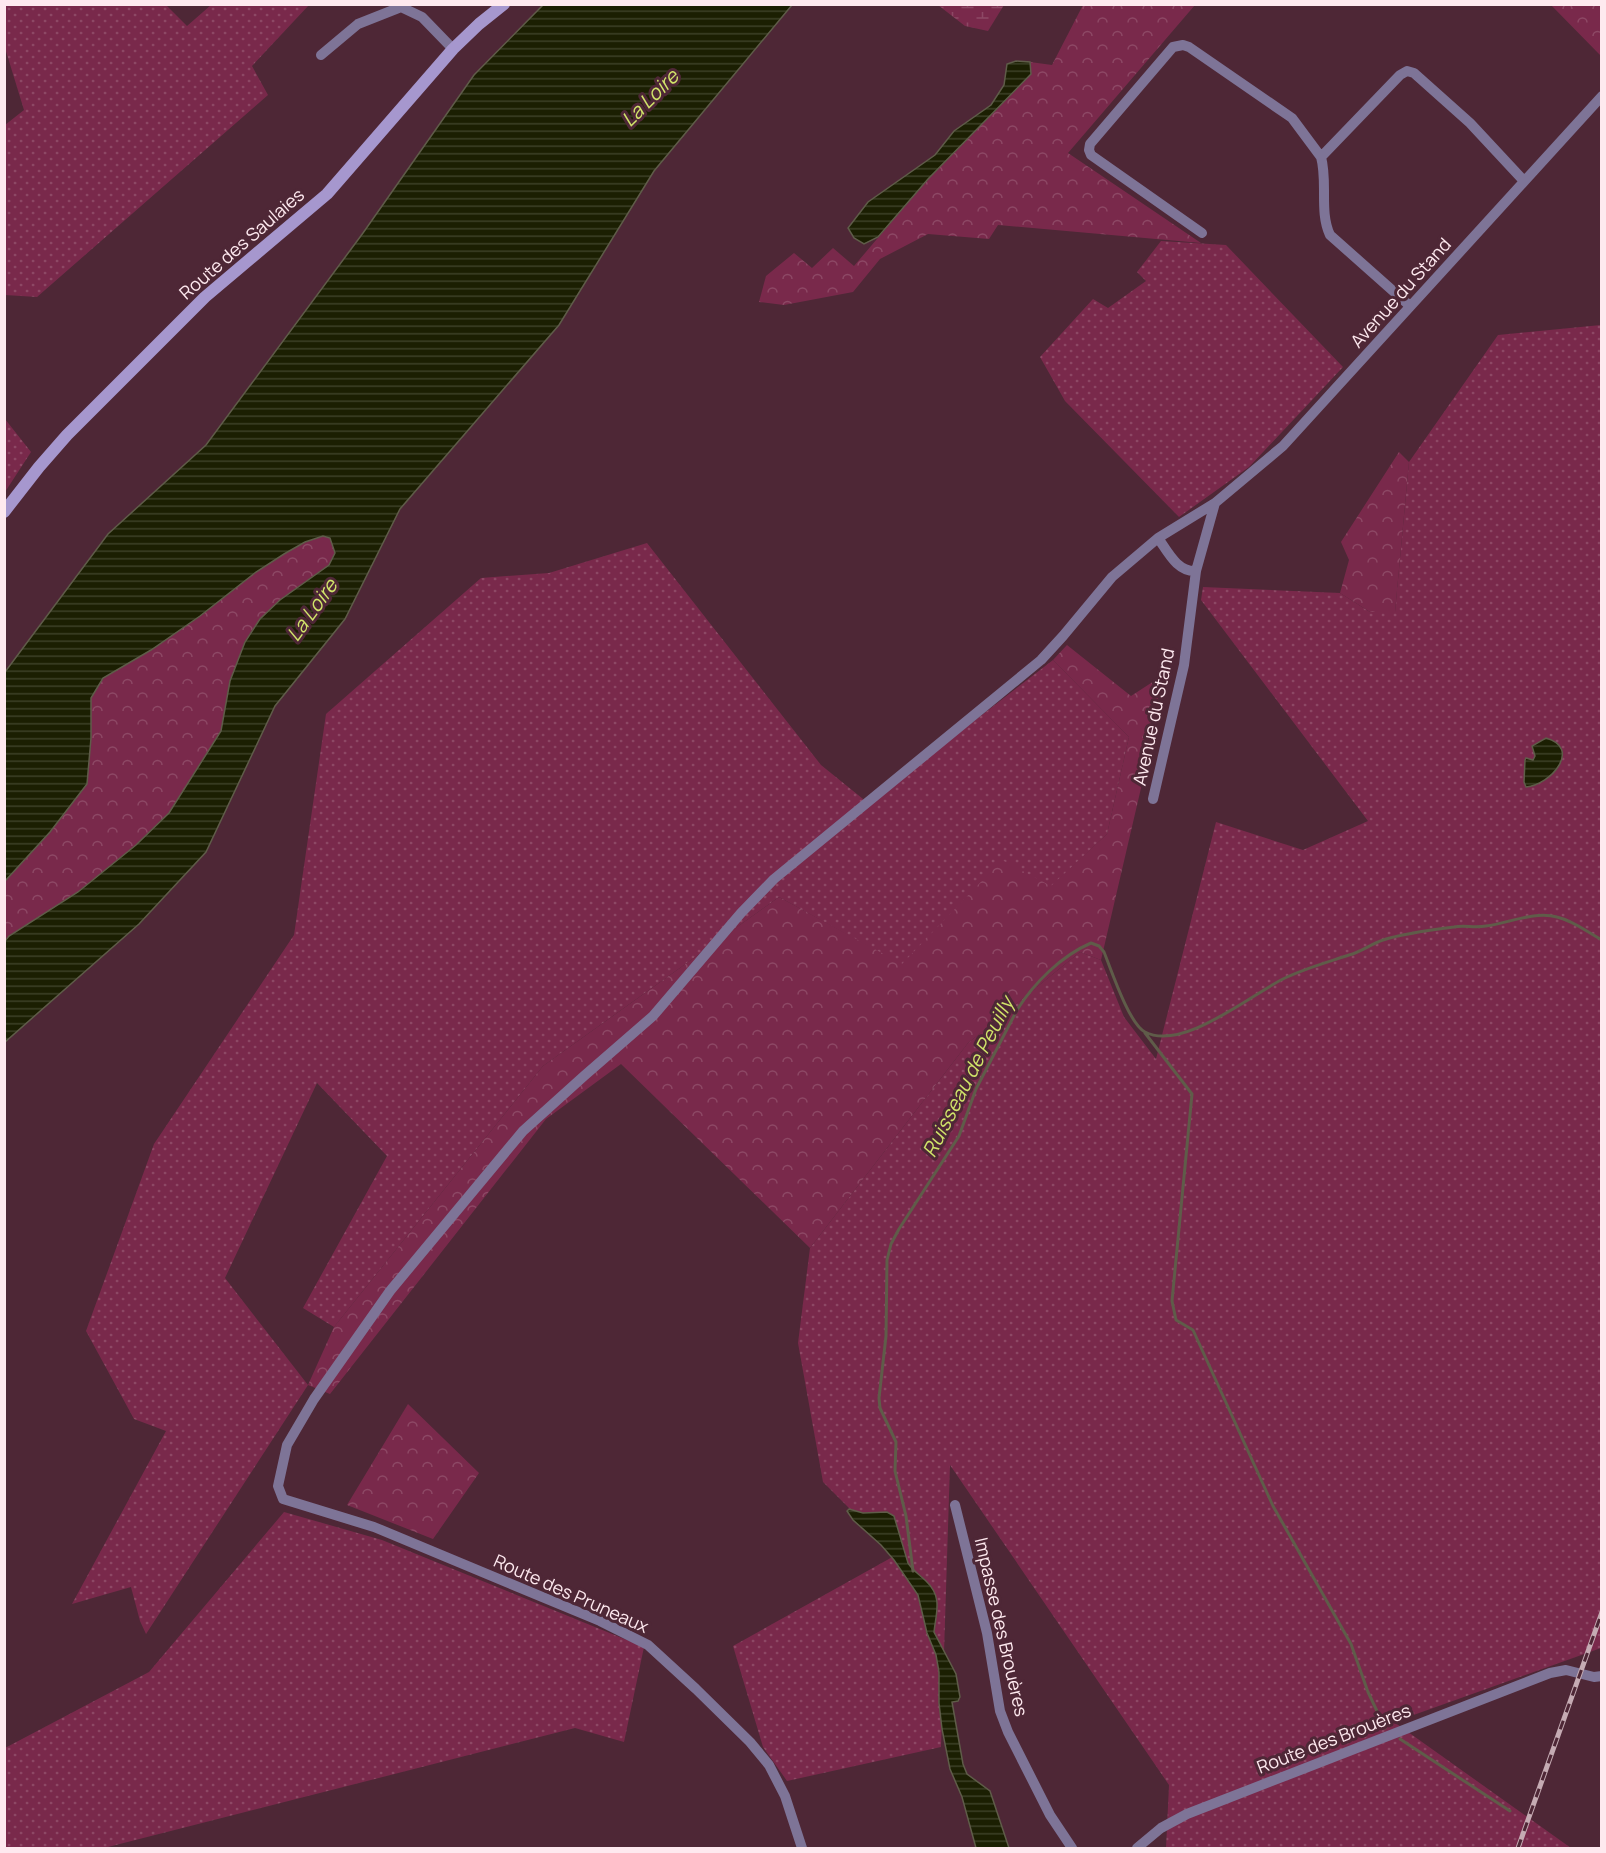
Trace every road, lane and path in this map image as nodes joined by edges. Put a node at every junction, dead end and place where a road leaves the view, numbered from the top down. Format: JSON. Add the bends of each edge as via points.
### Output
{"nodes":[{"id":1,"x":504,"y":4,"type":"edge"},
{"id":2,"x":453,"y":49,"type":"junction"},
{"id":3,"x":321,"y":55,"type":"dead end"},
{"id":4,"x":1602,"y":96,"type":"edge"},
{"id":5,"x":1321,"y":157,"type":"junction"},
{"id":6,"x":1524,"y":181,"type":"junction"},
{"id":7,"x":1202,"y":233,"type":"dead end"},
{"id":8,"x":1410,"y":306,"type":"junction"},
{"id":9,"x":1215,"y":503,"type":"junction"},
{"id":10,"x":4,"y":512,"type":"edge"},
{"id":11,"x":1158,"y":538,"type":"junction"},
{"id":12,"x":1196,"y":571,"type":"junction"},
{"id":13,"x":1153,"y":799,"type":"dead end"},
{"id":14,"x":278,"y":1486,"type":"joint"},
{"id":15,"x":955,"y":1506,"type":"dead end"},
{"id":16,"x":1602,"y":1676,"type":"edge"},
{"id":17,"x":802,"y":1848,"type":"edge"},
{"id":18,"x":1072,"y":1848,"type":"edge"},
{"id":19,"x":1137,"y":1848,"type":"edge"}],
"edges":[{"from":1,"to":2,"type":"street","name":"Route des Saulaies"},
{"from":2,"to":3,"type":"street","via":[[422,17],[401,8],[358,24]]},
{"from":2,"to":10,"type":"street","name":"Route des Saulaies","via":[[327,194],[205,297],[67,435]]},
{"from":4,"to":6,"type":"street","name":"Avenue du Stand"},
{"from":5,"to":6,"type":"street","via":[[1407,71],[1470,123]]},
{"from":5,"to":7,"type":"street","via":[[1292,118],[1276,106],[1189,46],[1173,46],[1089,150]]},
{"from":5,"to":8,"type":"street","via":[[1330,236]]},
{"from":6,"to":8,"type":"street","name":"Avenue du Stand"},
{"from":8,"to":9,"type":"street","name":"Avenue du Stand","via":[[1283,446]]},
{"from":9,"to":11,"type":"street","name":"Avenue du Stand"},
{"from":9,"to":12,"type":"street","name":"Avenue du Stand"},
{"from":11,"to":12,"type":"street","via":[[1179,567],[1187,572]]},
{"from":11,"to":14,"type":"street","name":"Avenue du Stand","via":[[1112,577],[1041,660],[774,879],[653,1016],[523,1131],[390,1291],[314,1399],[287,1445]]},
{"from":12,"to":13,"type":"street","name":"Avenue du Stand","via":[[1184,665]]},
{"from":14,"to":17,"type":"street","name":"Route des Pruneaux","via":[[284,1499],[374,1527],[600,1621],[648,1645],[769,1765],[785,1796]]},
{"from":15,"to":18,"type":"street","name":"Impasse des Brouères","via":[[987,1633],[1000,1711],[1050,1815]]},
{"from":16,"to":19,"type":"street","name":"Route des Brouères","via":[[1566,1670],[1550,1673],[1187,1814],[1161,1828]]}]}
